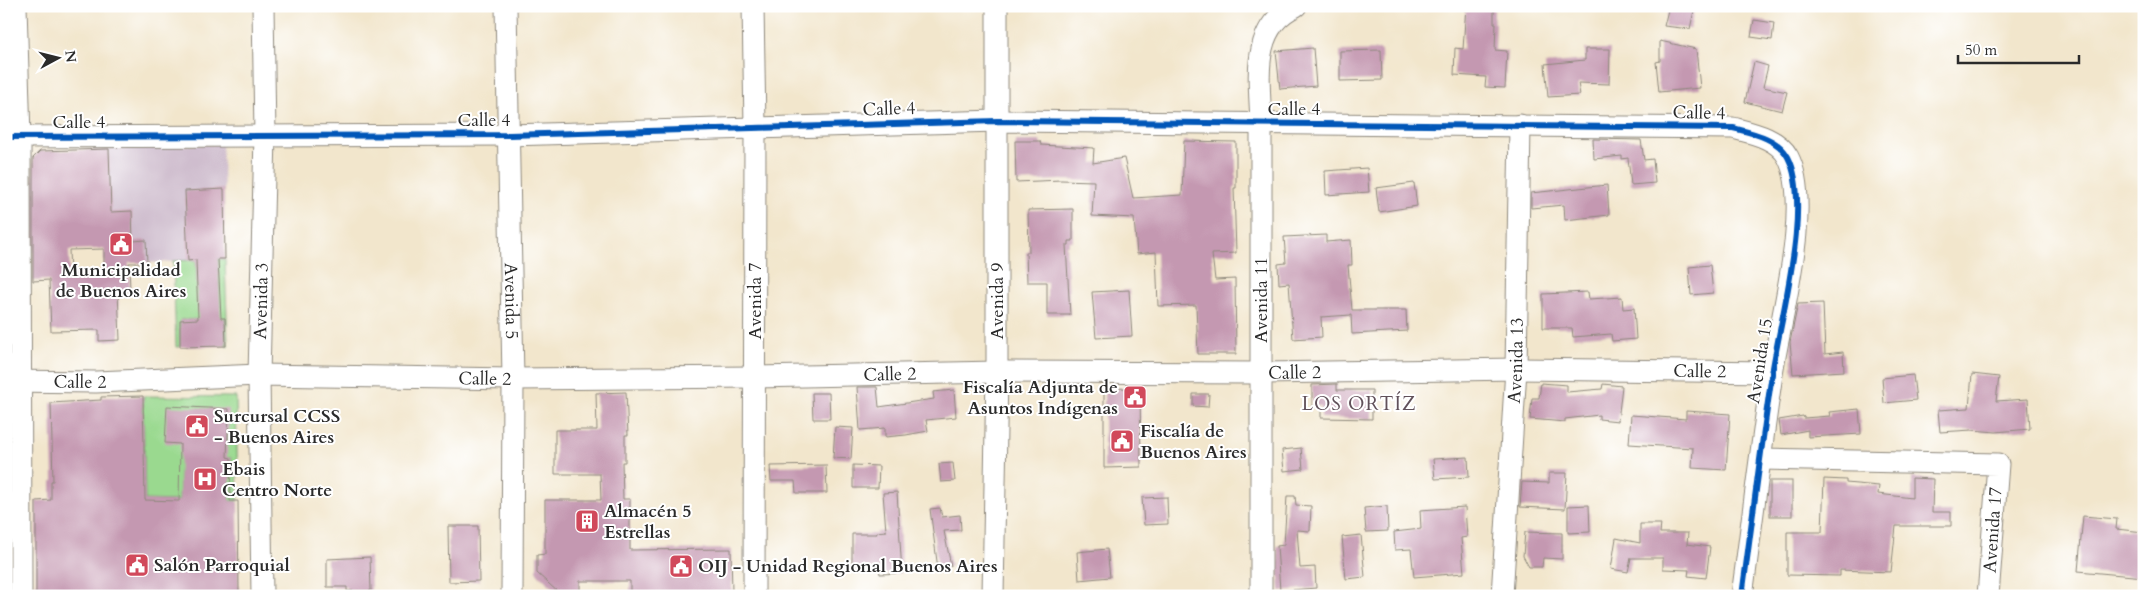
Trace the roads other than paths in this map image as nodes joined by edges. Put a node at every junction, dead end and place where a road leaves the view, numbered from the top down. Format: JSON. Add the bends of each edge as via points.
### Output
{"nodes":[{"id":1,"x":16,"y":6,"type":"edge"},
{"id":2,"x":263,"y":6,"type":"edge"},
{"id":3,"x":506,"y":6,"type":"edge"},
{"id":4,"x":753,"y":6,"type":"edge"},
{"id":5,"x":997,"y":6,"type":"edge"},
{"id":6,"x":1290,"y":9,"type":"edge"},
{"id":7,"x":997,"y":121,"type":"junction"},
{"id":8,"x":1261,"y":124,"type":"junction"},
{"id":9,"x":1520,"y":125,"type":"junction"},
{"id":10,"x":755,"y":127,"type":"junction"},
{"id":11,"x":509,"y":135,"type":"junction"},
{"id":12,"x":265,"y":136,"type":"junction"},
{"id":13,"x":13,"y":137,"type":"edge"},
{"id":14,"x":1770,"y":139,"type":"joint"},
{"id":15,"x":1516,"y":368,"type":"junction"},
{"id":16,"x":997,"y":372,"type":"junction"},
{"id":17,"x":1772,"y":372,"type":"junction"},
{"id":18,"x":1260,"y":373,"type":"junction"},
{"id":19,"x":259,"y":375,"type":"junction"},
{"id":20,"x":755,"y":377,"type":"junction"},
{"id":21,"x":513,"y":379,"type":"junction"},
{"id":22,"x":14,"y":381,"type":"edge"},
{"id":23,"x":1761,"y":459,"type":"junction"},
{"id":24,"x":21,"y":596,"type":"edge"},
{"id":25,"x":262,"y":596,"type":"edge"},
{"id":26,"x":512,"y":596,"type":"edge"},
{"id":27,"x":754,"y":596,"type":"edge"},
{"id":28,"x":993,"y":596,"type":"edge"},
{"id":29,"x":1261,"y":596,"type":"edge"},
{"id":30,"x":1502,"y":596,"type":"edge"},
{"id":31,"x":1742,"y":596,"type":"edge"},
{"id":32,"x":1988,"y":596,"type":"edge"}],
"edges":[{"from":1,"to":13,"type":"street"},
{"from":2,"to":12,"type":"street","name":"Avenida 3"},
{"from":3,"to":11,"type":"street","name":"Avenida 5"},
{"from":4,"to":10,"type":"street","name":"Avenida 7"},
{"from":5,"to":7,"type":"street","name":"Avenida 9"},
{"from":6,"to":8,"type":"street","name":"Avenida 11","via":[[1264,37],[1259,65]]},
{"from":7,"to":8,"type":"street","name":"Calle 4"},
{"from":7,"to":10,"type":"street","name":"Calle 4"},
{"from":7,"to":16,"type":"street","name":"Avenida 9"},
{"from":8,"to":9,"type":"street","name":"Calle 4"},
{"from":8,"to":18,"type":"street","name":"Avenida 11"},
{"from":9,"to":14,"type":"street","name":"Calle 4","via":[[1733,128]]},
{"from":9,"to":15,"type":"street","name":"Avenida 13"},
{"from":10,"to":11,"type":"street","name":"Calle 4"},
{"from":10,"to":20,"type":"street","name":"Avenida 7"},
{"from":11,"to":12,"type":"street","name":"Calle 4"},
{"from":11,"to":21,"type":"street","name":"Avenida 5"},
{"from":12,"to":13,"type":"street","name":"Calle 4"},
{"from":12,"to":19,"type":"street","name":"Avenida 3"},
{"from":13,"to":22,"type":"street"},
{"from":14,"to":17,"type":"street","name":"Avenida 15","via":[[1788,156],[1797,188],[1797,228]]},
{"from":15,"to":17,"type":"street","name":"Calle 2"},
{"from":15,"to":18,"type":"street","name":"Calle 2"},
{"from":15,"to":30,"type":"street","name":"Avenida 13"},
{"from":16,"to":18,"type":"street","name":"Calle 2"},
{"from":16,"to":20,"type":"street","name":"Calle 2"},
{"from":16,"to":28,"type":"street","name":"Avenida 9"},
{"from":17,"to":23,"type":"street","name":"Avenida 15"},
{"from":18,"to":29,"type":"street","name":"Avenida 11"},
{"from":19,"to":21,"type":"street","name":"Calle 2"},
{"from":19,"to":22,"type":"street","name":"Calle 2","via":[[96,382]]},
{"from":19,"to":25,"type":"street","name":"Avenida 3"},
{"from":20,"to":21,"type":"street","name":"Calle 2"},
{"from":20,"to":27,"type":"street","name":"Avenida 7"},
{"from":21,"to":26,"type":"street","name":"Avenida 5"},
{"from":22,"to":24,"type":"street"},
{"from":23,"to":31,"type":"street","name":"Avenida 15"},
{"from":23,"to":32,"type":"street","name":"Avenida 17","via":[[1998,464]]}]}
